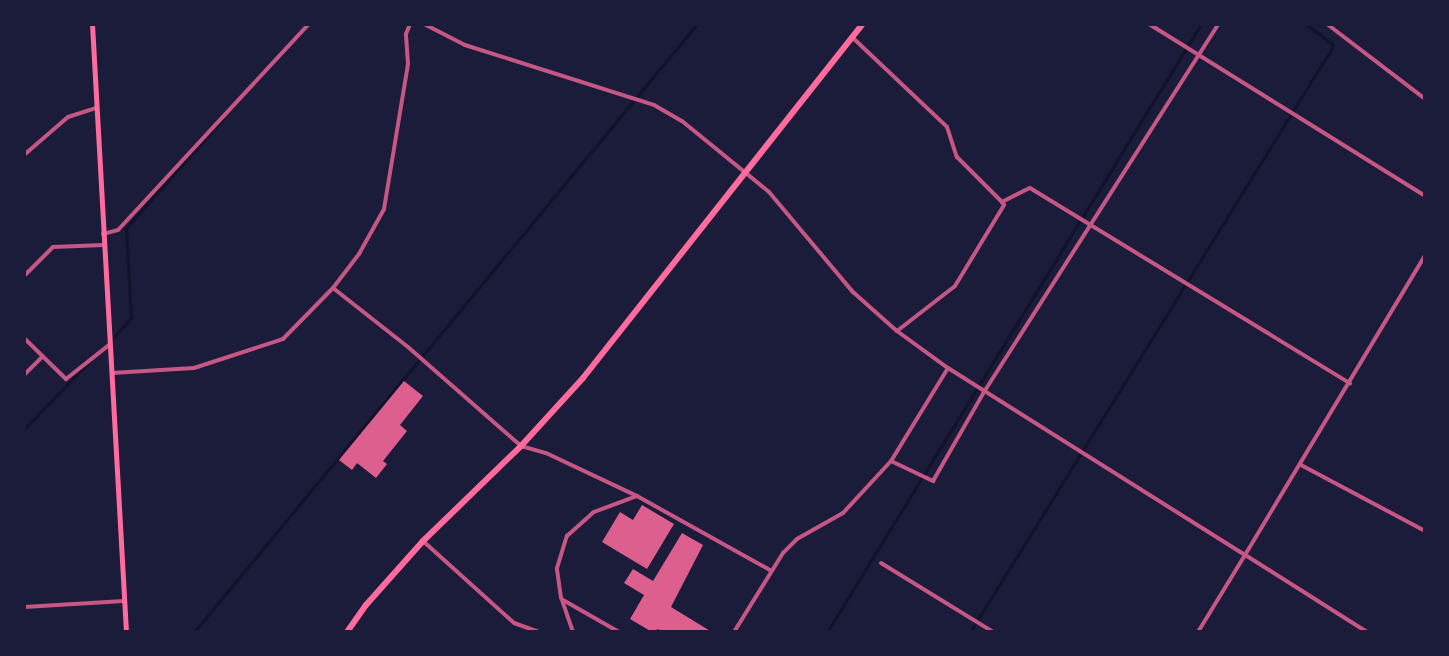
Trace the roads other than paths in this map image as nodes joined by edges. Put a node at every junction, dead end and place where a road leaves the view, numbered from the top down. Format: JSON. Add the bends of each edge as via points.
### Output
{"nodes":[{"id":1,"x":92,"y":24,"type":"edge"},
{"id":2,"x":309,"y":24,"type":"edge"},
{"id":3,"x":410,"y":24,"type":"edge"},
{"id":4,"x":424,"y":24,"type":"edge"},
{"id":5,"x":863,"y":24,"type":"edge"},
{"id":6,"x":1149,"y":24,"type":"edge"},
{"id":7,"x":1218,"y":24,"type":"edge"},
{"id":8,"x":1327,"y":24,"type":"edge"},
{"id":9,"x":852,"y":37,"type":"junction"},
{"id":10,"x":1197,"y":54,"type":"junction"},
{"id":11,"x":1425,"y":99,"type":"edge"},
{"id":12,"x":96,"y":108,"type":"junction"},
{"id":13,"x":24,"y":155,"type":"edge"},
{"id":14,"x":747,"y":171,"type":"junction"},
{"id":15,"x":1425,"y":196,"type":"edge"},
{"id":16,"x":1002,"y":202,"type":"junction"},
{"id":17,"x":1091,"y":226,"type":"junction"},
{"id":18,"x":103,"y":234,"type":"junction"},
{"id":19,"x":104,"y":245,"type":"junction"},
{"id":20,"x":1425,"y":256,"type":"edge"},
{"id":21,"x":24,"y":276,"type":"edge"},
{"id":22,"x":333,"y":288,"type":"junction"},
{"id":23,"x":897,"y":331,"type":"junction"},
{"id":24,"x":24,"y":338,"type":"edge"},
{"id":25,"x":109,"y":345,"type":"junction"},
{"id":26,"x":43,"y":356,"type":"junction"},
{"id":27,"x":948,"y":368,"type":"junction"},
{"id":28,"x":110,"y":373,"type":"junction"},
{"id":29,"x":24,"y":375,"type":"edge"},
{"id":30,"x":1350,"y":383,"type":"junction"},
{"id":31,"x":984,"y":392,"type":"junction"},
{"id":32,"x":521,"y":446,"type":"junction"},
{"id":33,"x":891,"y":461,"type":"junction"},
{"id":34,"x":1301,"y":465,"type":"junction"},
{"id":35,"x":637,"y":496,"type":"junction"},
{"id":36,"x":1425,"y":531,"type":"edge"},
{"id":37,"x":423,"y":541,"type":"junction"},
{"id":38,"x":1245,"y":555,"type":"junction"},
{"id":39,"x":881,"y":563,"type":"dead end"},
{"id":40,"x":772,"y":571,"type":"junction"},
{"id":41,"x":561,"y":598,"type":"junction"},
{"id":42,"x":124,"y":601,"type":"junction"},
{"id":43,"x":24,"y":607,"type":"edge"},
{"id":44,"x":126,"y":632,"type":"edge"},
{"id":45,"x":347,"y":632,"type":"edge"},
{"id":46,"x":539,"y":632,"type":"edge"},
{"id":47,"x":573,"y":632,"type":"edge"},
{"id":48,"x":619,"y":632,"type":"edge"},
{"id":49,"x":734,"y":632,"type":"edge"},
{"id":50,"x":993,"y":632,"type":"edge"},
{"id":51,"x":1198,"y":632,"type":"edge"},
{"id":52,"x":1367,"y":632,"type":"edge"}],
"edges":[{"from":1,"to":12,"type":"main road"},
{"from":2,"to":18,"type":"street","via":[[118,230]]},
{"from":3,"to":22,"type":"street","via":[[384,209]]},
{"from":4,"to":14,"type":"street","via":[[465,45],[654,105]]},
{"from":5,"to":9,"type":"main road"},
{"from":6,"to":10,"type":"street"},
{"from":7,"to":10,"type":"street"},
{"from":8,"to":11,"type":"street"},
{"from":9,"to":14,"type":"main road"},
{"from":9,"to":16,"type":"street","via":[[947,127],[957,157]]},
{"from":10,"to":15,"type":"street"},
{"from":10,"to":17,"type":"street"},
{"from":12,"to":13,"type":"street","via":[[68,117]]},
{"from":12,"to":18,"type":"main road"},
{"from":14,"to":23,"type":"street","via":[[844,283]]},
{"from":14,"to":32,"type":"main road","via":[[583,378]]},
{"from":16,"to":17,"type":"street","via":[[1030,188]]},
{"from":16,"to":23,"type":"street","via":[[955,286]]},
{"from":17,"to":30,"type":"street"},
{"from":17,"to":31,"type":"street"},
{"from":18,"to":19,"type":"main road"},
{"from":19,"to":21,"type":"street","via":[[53,247]]},
{"from":19,"to":25,"type":"main road"},
{"from":20,"to":30,"type":"street"},
{"from":22,"to":28,"type":"street","via":[[283,339],[194,368]]},
{"from":22,"to":32,"type":"street"},
{"from":23,"to":27,"type":"street"},
{"from":24,"to":26,"type":"street"},
{"from":25,"to":26,"type":"street","via":[[68,379]]},
{"from":25,"to":28,"type":"main road"},
{"from":26,"to":29,"type":"street"},
{"from":27,"to":31,"type":"street"},
{"from":27,"to":33,"type":"street"},
{"from":28,"to":42,"type":"main road"},
{"from":30,"to":34,"type":"street"},
{"from":31,"to":33,"type":"street","via":[[933,481]]},
{"from":31,"to":38,"type":"street"},
{"from":32,"to":35,"type":"street"},
{"from":32,"to":37,"type":"main road"},
{"from":33,"to":40,"type":"street","via":[[843,513],[789,546]]},
{"from":34,"to":36,"type":"street"},
{"from":34,"to":38,"type":"street"},
{"from":35,"to":40,"type":"street"},
{"from":35,"to":41,"type":"street","via":[[594,512],[567,536],[557,568]]},
{"from":37,"to":45,"type":"main road"},
{"from":37,"to":46,"type":"street","via":[[514,623]]},
{"from":38,"to":51,"type":"street"},
{"from":38,"to":52,"type":"street"},
{"from":39,"to":50,"type":"street"},
{"from":40,"to":49,"type":"street"},
{"from":41,"to":47,"type":"street"},
{"from":41,"to":48,"type":"street"},
{"from":42,"to":43,"type":"street"},
{"from":42,"to":44,"type":"main road"}]}
